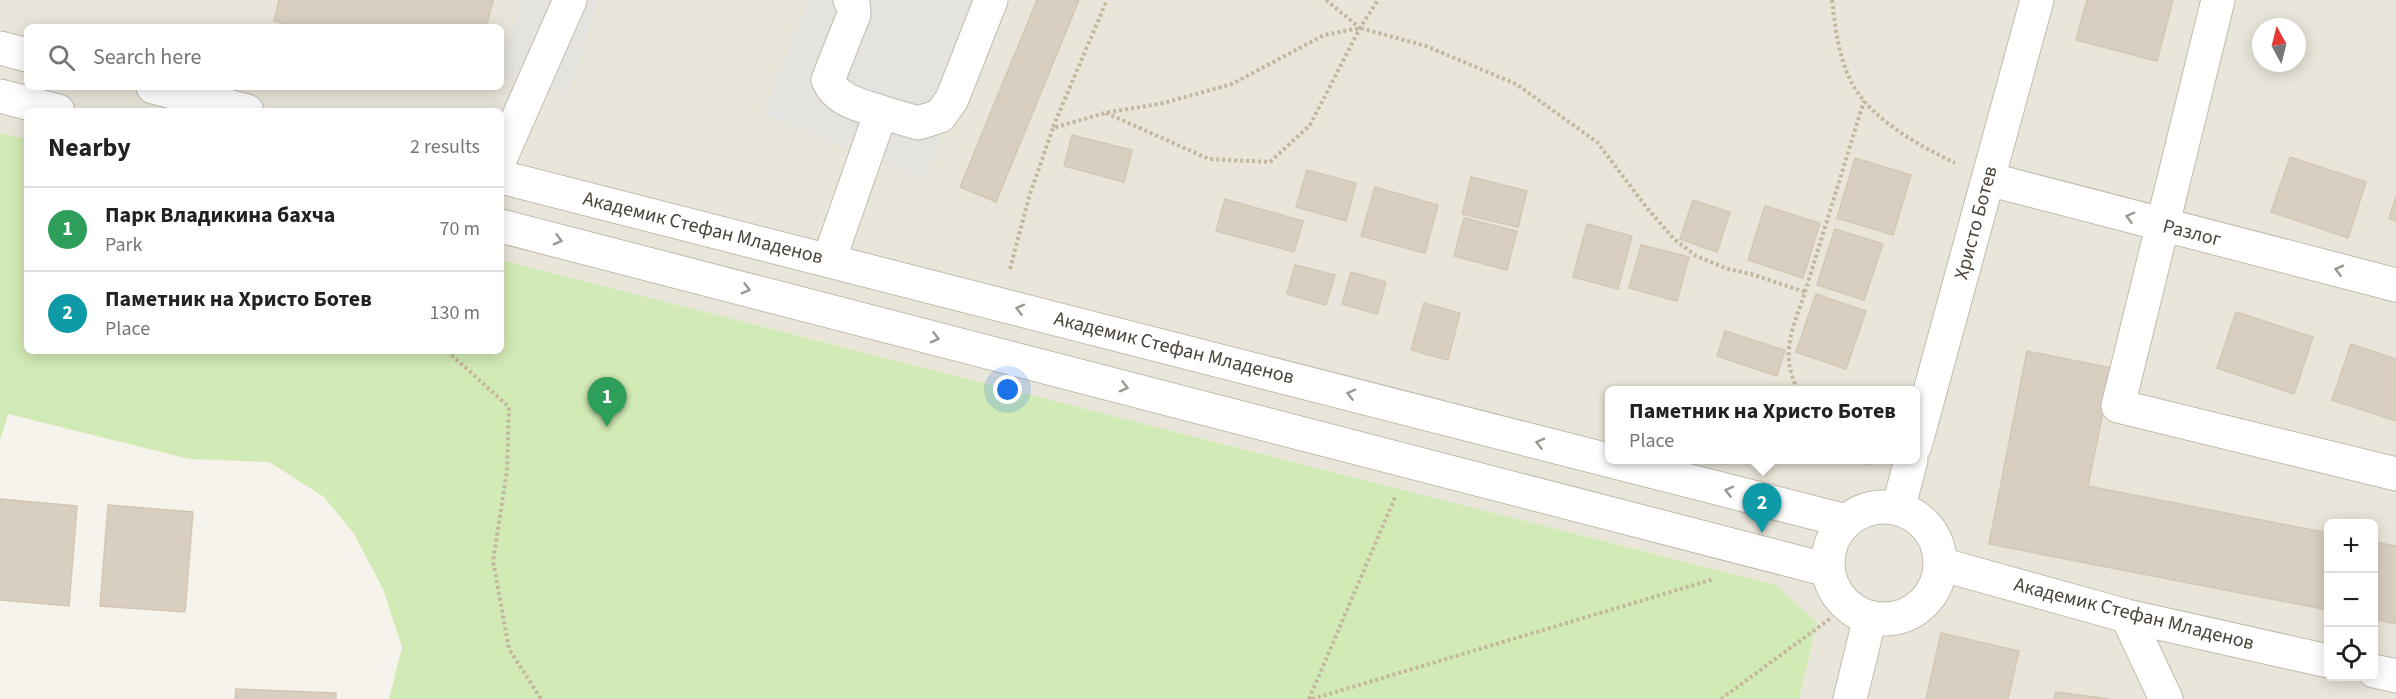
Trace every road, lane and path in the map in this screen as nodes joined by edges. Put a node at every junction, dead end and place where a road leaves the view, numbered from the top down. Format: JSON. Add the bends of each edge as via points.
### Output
{"nodes":[{"id":1,"x":570,"y":0,"type":"edge"},
{"id":2,"x":850,"y":0,"type":"edge"},
{"id":3,"x":991,"y":0,"type":"edge"},
{"id":4,"x":1107,"y":0,"type":"edge"},
{"id":5,"x":1326,"y":0,"type":"edge"},
{"id":6,"x":1378,"y":0,"type":"edge"},
{"id":7,"x":1832,"y":0,"type":"edge"},
{"id":8,"x":2037,"y":0,"type":"edge"},
{"id":9,"x":2218,"y":0,"type":"edge"},
{"id":10,"x":1360,"y":28,"type":"junction"},
{"id":11,"x":0,"y":48,"type":"edge"},
{"id":12,"x":24,"y":54,"type":"edge"},
{"id":13,"x":165,"y":90,"type":"edge"},
{"id":14,"x":0,"y":96,"type":"edge"},
{"id":15,"x":1864,"y":101,"type":"junction"},
{"id":16,"x":46,"y":108,"type":"edge"},
{"id":17,"x":235,"y":108,"type":"edge"},
{"id":18,"x":881,"y":112,"type":"junction"},
{"id":19,"x":1105,"y":113,"type":"junction"},
{"id":20,"x":1053,"y":128,"type":"junction"},
{"id":21,"x":504,"y":150,"type":"edge"},
{"id":22,"x":504,"y":178,"type":"edge"},
{"id":23,"x":1988,"y":179,"type":"junction"},
{"id":24,"x":2162,"y":226,"type":"junction"},
{"id":25,"x":504,"y":227,"type":"edge"},
{"id":26,"x":829,"y":260,"type":"junction"},
{"id":27,"x":2396,"y":285,"type":"edge"},
{"id":28,"x":1805,"y":292,"type":"junction"},
{"id":29,"x":1001,"y":304,"type":"junction"},
{"id":30,"x":450,"y":354,"type":"edge"},
{"id":31,"x":1796,"y":386,"type":"edge"},
{"id":32,"x":1920,"y":428,"type":"edge"},
{"id":33,"x":1605,"y":459,"type":"edge"},
{"id":34,"x":1410,"y":462,"type":"junction"},
{"id":35,"x":1624,"y":464,"type":"edge"},
{"id":36,"x":1910,"y":464,"type":"edge"},
{"id":37,"x":2396,"y":474,"type":"edge"},
{"id":38,"x":1898,"y":509,"type":"junction"},
{"id":39,"x":1846,"y":521,"type":"junction"},
{"id":40,"x":1940,"y":564,"type":"junction"},
{"id":41,"x":1828,"y":570,"type":"junction"},
{"id":42,"x":1717,"y":578,"type":"dead end"},
{"id":43,"x":1859,"y":612,"type":"junction"},
{"id":44,"x":2127,"y":616,"type":"junction"},
{"id":45,"x":2324,"y":660,"type":"edge"},
{"id":46,"x":2378,"y":672,"type":"edge"},
{"id":47,"x":2396,"y":676,"type":"edge"},
{"id":48,"x":540,"y":699,"type":"edge"},
{"id":49,"x":1311,"y":699,"type":"edge"},
{"id":50,"x":1721,"y":699,"type":"edge"},
{"id":51,"x":1850,"y":699,"type":"edge"},
{"id":52,"x":2166,"y":699,"type":"edge"}],
"edges":[{"from":1,"to":21,"type":"street"},
{"from":2,"to":18,"type":"street","via":[[854,14],[828,80],[833,92],[844,99]]},
{"from":3,"to":18,"type":"street","via":[[952,99],[940,116],[918,123]]},
{"from":4,"to":20,"type":"path"},
{"from":5,"to":10,"type":"path"},
{"from":6,"to":10,"type":"path"},
{"from":7,"to":15,"type":"path","via":[[1849,78]]},
{"from":8,"to":23,"type":"street","name":"Христо Ботев"},
{"from":9,"to":24,"type":"street"},
{"from":10,"to":19,"type":"path","via":[[1324,35],[1232,84],[1163,103]]},
{"from":10,"to":19,"type":"path","via":[[1310,126],[1270,162],[1209,159]]},
{"from":10,"to":28,"type":"path","via":[[1426,46],[1516,84],[1597,142],[1674,240],[1696,256]]},
{"from":11,"to":12,"type":"street"},
{"from":13,"to":17,"type":"street"},
{"from":14,"to":16,"type":"street"},
{"from":15,"to":23,"type":"path","via":[[1916,145]]},
{"from":15,"to":28,"type":"path"},
{"from":18,"to":26,"type":"street"},
{"from":19,"to":20,"type":"path"},
{"from":20,"to":29,"type":"path","via":[[1029,197]]},
{"from":22,"to":26,"type":"street","name":"Академик Стефан Младенов"},
{"from":24,"to":23,"type":"street","name":"Разлог","one_way":true},
{"from":23,"to":32,"type":"street","name":"Христо Ботев"},
{"from":27,"to":24,"type":"street","name":"Разлог","one_way":true},
{"from":24,"to":37,"type":"street","via":[[2118,406]]},
{"from":25,"to":34,"type":"street","one_way":true},
{"from":26,"to":29,"type":"street","name":"Академик Стефан Младенов"},
{"from":28,"to":31,"type":"path","via":[[1787,347]]},
{"from":33,"to":29,"type":"street","name":"Академик Стефан Младенов","one_way":true},
{"from":30,"to":48,"type":"path","via":[[509,407],[507,471],[493,561],[509,649]]},
{"from":34,"to":41,"type":"street"},
{"from":34,"to":49,"type":"path"},
{"from":39,"to":35,"type":"street","name":"Академик Стефан Младенов","one_way":true},
{"from":36,"to":38,"type":"street"},
{"from":38,"to":39,"type":"street","via":[[1867,508]]},
{"from":38,"to":40,"type":"street","via":[[1921,519],[1933,534]]},
{"from":39,"to":41,"type":"street","via":[[1829,547]]},
{"from":40,"to":43,"type":"street","via":[[1935,589],[1908,614],[1890,619]]},
{"from":40,"to":44,"type":"street","name":"Академик Стефан Младенов"},
{"from":41,"to":43,"type":"street","via":[[1840,599]]},
{"from":42,"to":49,"type":"path"},
{"from":43,"to":50,"type":"path"},
{"from":43,"to":51,"type":"street"},
{"from":44,"to":45,"type":"street","name":"Академик Стефан Младенов"},
{"from":44,"to":52,"type":"street"},
{"from":46,"to":47,"type":"street"}]}
